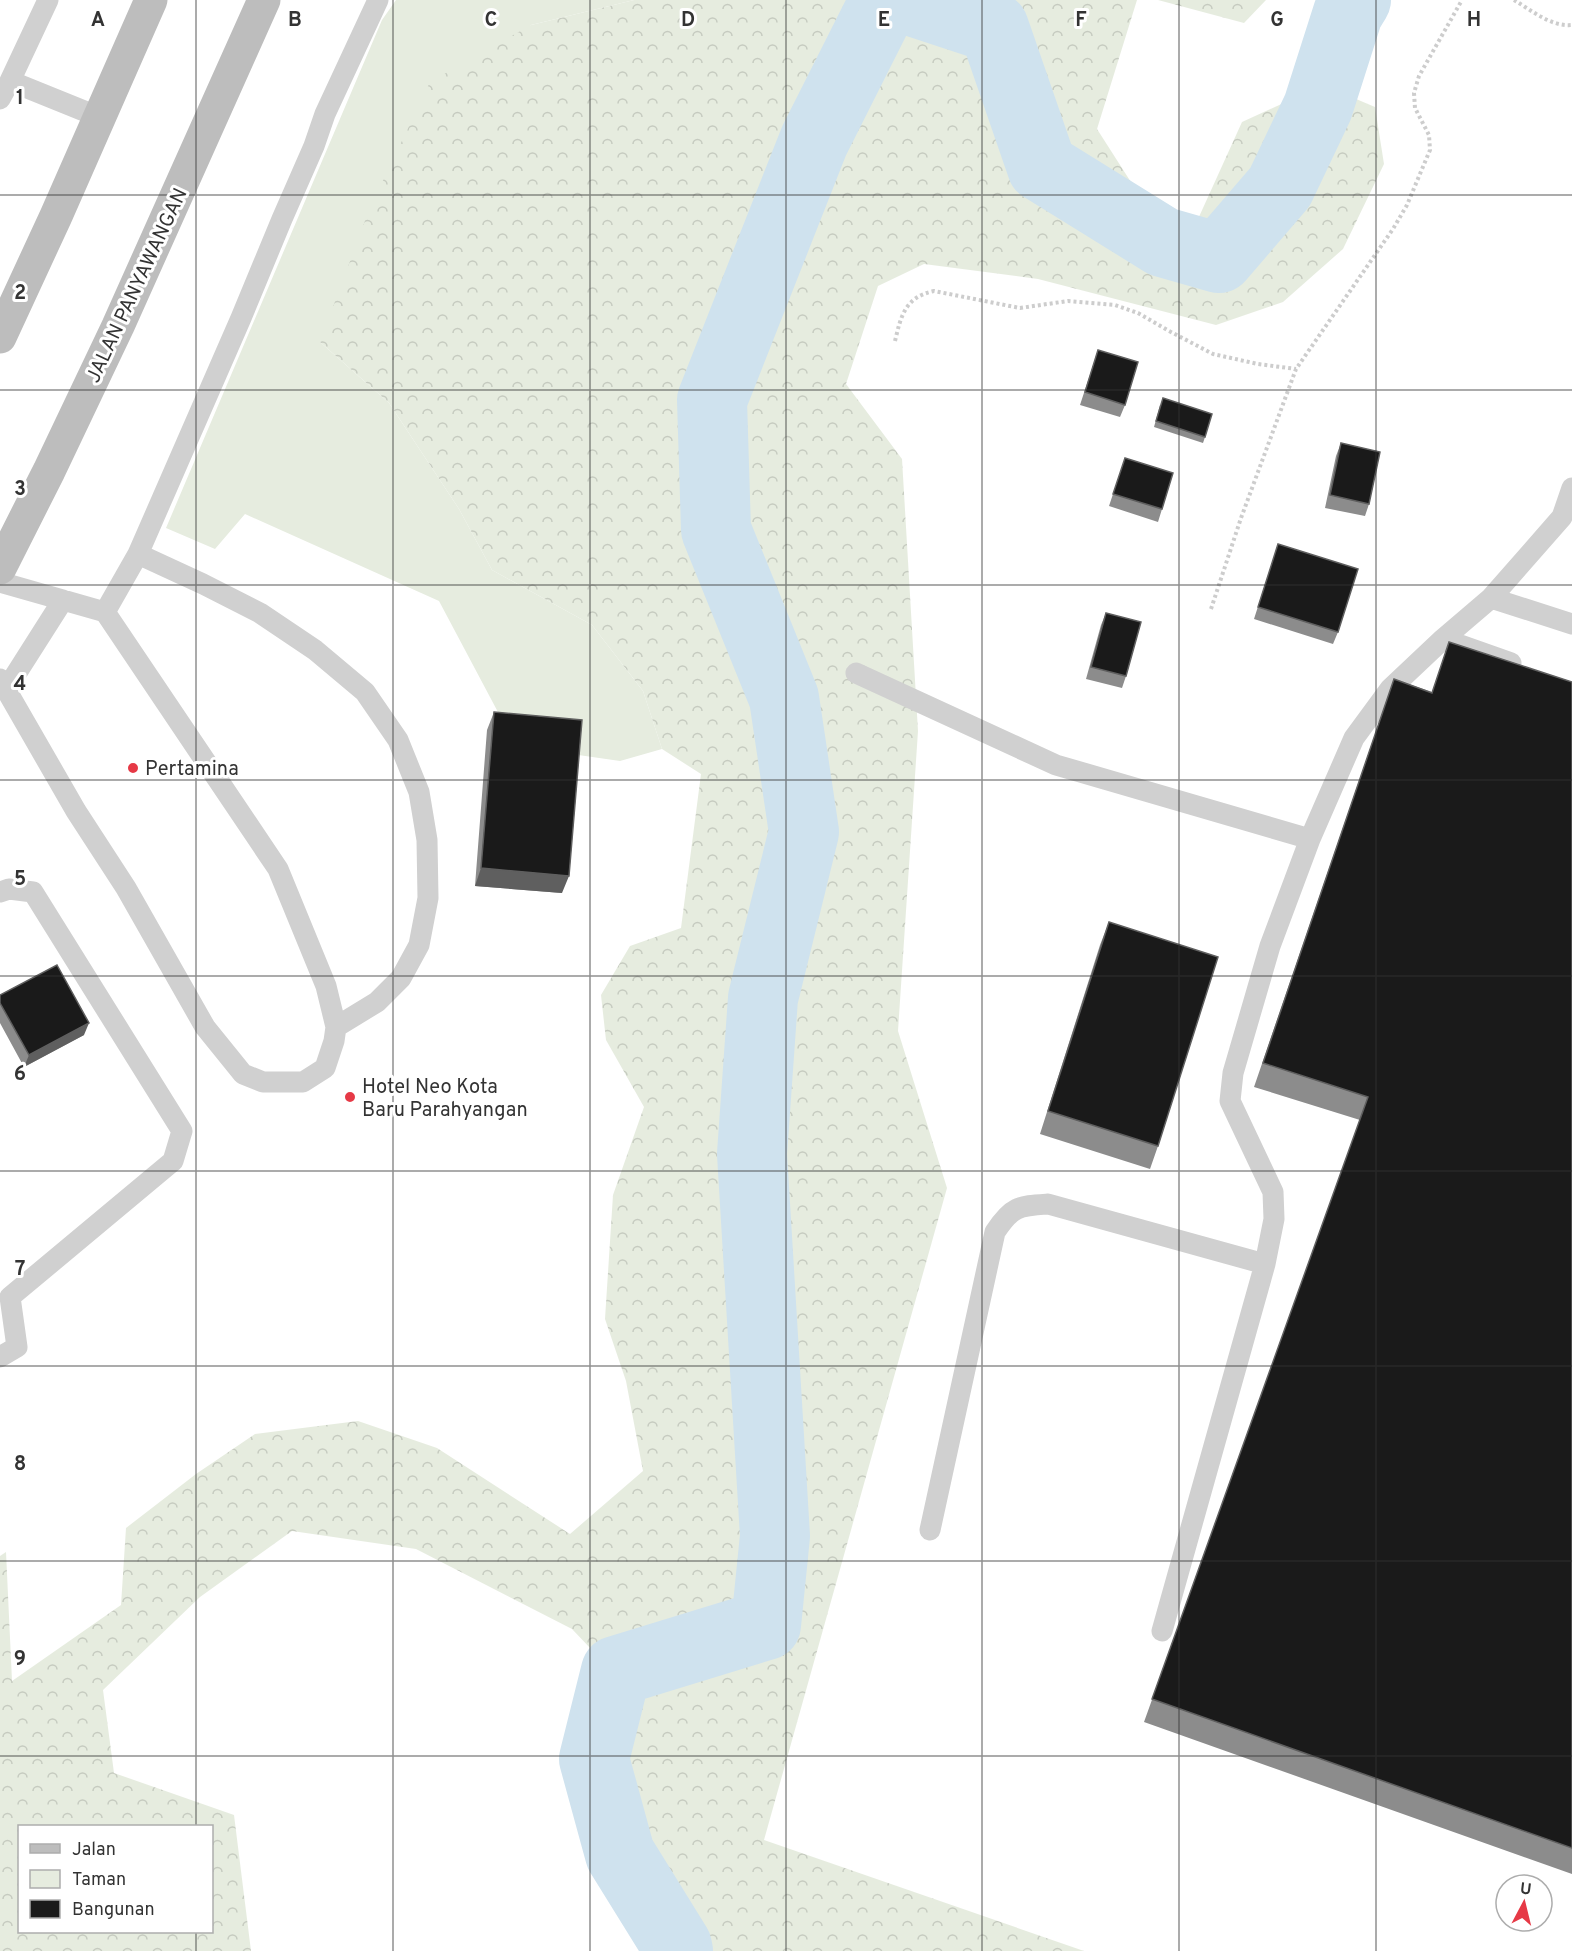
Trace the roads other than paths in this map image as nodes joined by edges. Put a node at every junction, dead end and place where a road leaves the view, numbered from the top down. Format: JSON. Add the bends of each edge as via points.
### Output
{"nodes":[{"id":1,"x":48,"y":0,"type":"edge"},
{"id":2,"x":151,"y":0,"type":"edge"},
{"id":3,"x":264,"y":0,"type":"edge"},
{"id":4,"x":378,"y":0,"type":"edge"},
{"id":5,"x":5,"y":90,"type":"edge"},
{"id":6,"x":99,"y":117,"type":"junction"},
{"id":7,"x":0,"y":337,"type":"edge"},
{"id":8,"x":1572,"y":488,"type":"edge"},
{"id":9,"x":1567,"y":519,"type":"edge"},
{"id":10,"x":138,"y":554,"type":"junction"},
{"id":11,"x":0,"y":568,"type":"edge"},
{"id":12,"x":0,"y":582,"type":"edge"},
{"id":13,"x":1491,"y":598,"type":"junction"},
{"id":14,"x":63,"y":600,"type":"junction"},
{"id":15,"x":105,"y":612,"type":"junction"},
{"id":16,"x":1572,"y":624,"type":"edge"},
{"id":17,"x":1443,"y":639,"type":"junction"},
{"id":18,"x":1529,"y":670,"type":"edge"},
{"id":19,"x":856,"y":673,"type":"dead end"},
{"id":20,"x":3,"y":684,"type":"edge"},
{"id":21,"x":1310,"y":839,"type":"junction"},
{"id":22,"x":0,"y":892,"type":"edge"},
{"id":23,"x":336,"y":1026,"type":"junction"},
{"id":24,"x":1265,"y":1264,"type":"junction"},
{"id":25,"x":5,"y":1288,"type":"edge"},
{"id":26,"x":0,"y":1357,"type":"edge"},
{"id":27,"x":930,"y":1530,"type":"dead end"},
{"id":28,"x":1162,"y":1631,"type":"dead end"}],
"edges":[{"from":1,"to":5,"type":"lane"},
{"from":2,"to":6,"type":"main road"},
{"from":3,"to":11,"type":"main road","name":"JALAN PANYAWANGAN","via":[[118,326]]},
{"from":4,"to":10,"type":"lane"},
{"from":5,"to":6,"type":"lane"},
{"from":6,"to":7,"type":"main road"},
{"from":8,"to":9,"type":"lane"},
{"from":9,"to":13,"type":"lane"},
{"from":10,"to":15,"type":"lane"},
{"from":10,"to":23,"type":"lane","via":[[260,613],[315,650],[364,692],[398,740],[419,792],[427,840],[428,898],[419,945],[401,978],[377,1002]]},
{"from":12,"to":14,"type":"lane"},
{"from":13,"to":16,"type":"lane"},
{"from":13,"to":17,"type":"lane"},
{"from":14,"to":15,"type":"lane"},
{"from":14,"to":20,"type":"lane"},
{"from":15,"to":23,"type":"lane","via":[[278,869],[327,986]]},
{"from":17,"to":18,"type":"lane"},
{"from":17,"to":21,"type":"lane","via":[[1390,689],[1354,738]]},
{"from":19,"to":21,"type":"lane","via":[[1056,765]]},
{"from":20,"to":23,"type":"lane","via":[[205,1027],[243,1074],[262,1082],[303,1082],[325,1068]]},
{"from":21,"to":24,"type":"lane","via":[[1270,946],[1233,1074],[1230,1101],[1273,1192],[1275,1219]]},
{"from":22,"to":25,"type":"lane","via":[[33,892],[182,1131],[173,1161]]},
{"from":24,"to":27,"type":"lane","via":[[1048,1204],[1023,1205],[1005,1216],[995,1232]]},
{"from":24,"to":28,"type":"lane"},
{"from":25,"to":26,"type":"lane","via":[[17,1347]]}]}
